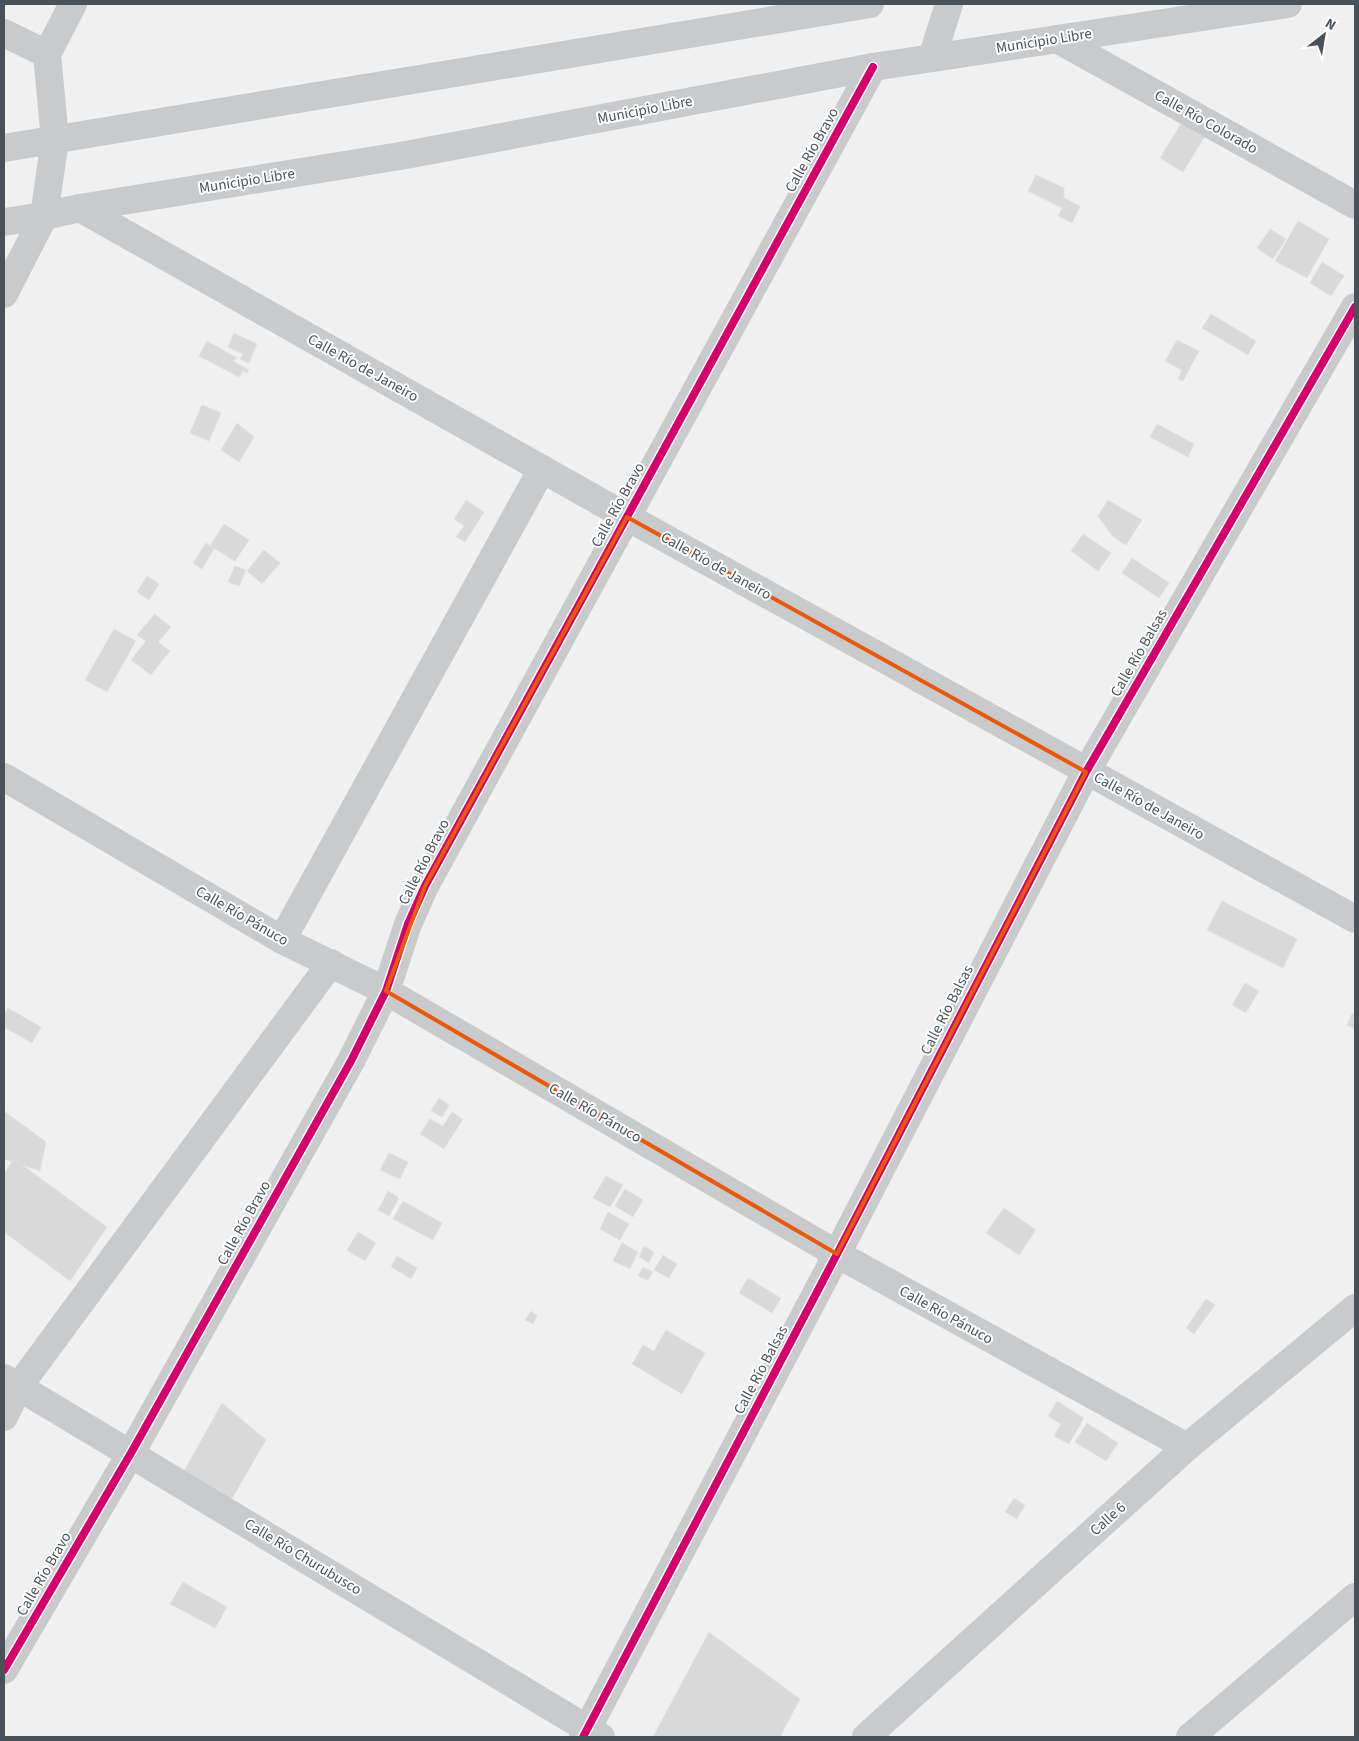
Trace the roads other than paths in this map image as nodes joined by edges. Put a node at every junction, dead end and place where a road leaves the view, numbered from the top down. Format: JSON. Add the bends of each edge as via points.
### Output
{"nodes":[{"id":1,"x":73,"y":4,"type":"edge"},
{"id":2,"x":870,"y":4,"type":"edge"},
{"id":3,"x":949,"y":4,"type":"edge"},
{"id":4,"x":1288,"y":4,"type":"edge"},
{"id":5,"x":4,"y":33,"type":"edge"},
{"id":6,"x":1057,"y":39,"type":"junction"},
{"id":7,"x":47,"y":54,"type":"junction"},
{"id":8,"x":932,"y":58,"type":"junction"},
{"id":9,"x":873,"y":67,"type":"junction"},
{"id":10,"x":55,"y":140,"type":"junction"},
{"id":11,"x":4,"y":148,"type":"edge"},
{"id":12,"x":1355,"y":205,"type":"edge"},
{"id":13,"x":80,"y":208,"type":"junction"},
{"id":14,"x":44,"y":216,"type":"junction"},
{"id":15,"x":4,"y":222,"type":"edge"},
{"id":16,"x":4,"y":294,"type":"edge"},
{"id":17,"x":1355,"y":307,"type":"edge"},
{"id":18,"x":542,"y":469,"type":"junction"},
{"id":19,"x":627,"y":517,"type":"junction"},
{"id":20,"x":1086,"y":772,"type":"junction"},
{"id":21,"x":4,"y":777,"type":"edge"},
{"id":22,"x":1355,"y":919,"type":"edge"},
{"id":23,"x":282,"y":940,"type":"junction"},
{"id":24,"x":331,"y":963,"type":"junction"},
{"id":25,"x":386,"y":991,"type":"junction"},
{"id":26,"x":837,"y":1254,"type":"junction"},
{"id":27,"x":1355,"y":1308,"type":"edge"},
{"id":28,"x":12,"y":1382,"type":"edge"},
{"id":29,"x":4,"y":1417,"type":"edge"},
{"id":30,"x":1187,"y":1447,"type":"junction"},
{"id":31,"x":131,"y":1453,"type":"junction"},
{"id":32,"x":1355,"y":1597,"type":"edge"},
{"id":33,"x":4,"y":1670,"type":"edge"},
{"id":34,"x":591,"y":1735,"type":"edge"},
{"id":35,"x":866,"y":1737,"type":"edge"},
{"id":36,"x":1190,"y":1737,"type":"edge"}],
"edges":[{"from":1,"to":7,"type":"street"},
{"from":2,"to":10,"type":"street"},
{"from":3,"to":8,"type":"street"},
{"from":4,"to":6,"type":"street","name":"Municipio Libre"},
{"from":5,"to":7,"type":"street"},
{"from":6,"to":8,"type":"street","name":"Municipio Libre"},
{"from":6,"to":12,"type":"street","name":"Calle Río Colorado"},
{"from":7,"to":10,"type":"street"},
{"from":8,"to":9,"type":"street","name":"Municipio Libre"},
{"from":9,"to":13,"type":"street","name":"Municipio Libre","via":[[406,156]]},
{"from":9,"to":19,"type":"street","name":"Calle Río Bravo"},
{"from":10,"to":11,"type":"street"},
{"from":10,"to":14,"type":"street"},
{"from":13,"to":14,"type":"street","name":"Municipio Libre"},
{"from":13,"to":18,"type":"street","name":"Calle Río de Janeiro"},
{"from":14,"to":15,"type":"street","name":"Municipio Libre"},
{"from":14,"to":16,"type":"street"},
{"from":17,"to":20,"type":"street","name":"Calle Río Balsas"},
{"from":18,"to":19,"type":"street","name":"Calle Río de Janeiro"},
{"from":18,"to":23,"type":"street"},
{"from":19,"to":20,"type":"street","name":"Calle Río de Janeiro"},
{"from":19,"to":25,"type":"street","name":"Calle Río Bravo","via":[[425,886],[408,924]]},
{"from":20,"to":22,"type":"street","name":"Calle Río de Janeiro"},
{"from":20,"to":26,"type":"street","name":"Calle Río Balsas"},
{"from":21,"to":23,"type":"street","name":"Calle Río Pánuco"},
{"from":23,"to":24,"type":"street","name":"Calle Río Pánuco"},
{"from":24,"to":25,"type":"street","name":"Calle Río Pánuco"},
{"from":24,"to":28,"type":"street"},
{"from":25,"to":26,"type":"street","name":"Calle Río Pánuco"},
{"from":25,"to":31,"type":"street","name":"Calle Río Bravo","via":[[351,1061]]},
{"from":26,"to":30,"type":"street","name":"Calle Río Pánuco"},
{"from":26,"to":34,"type":"street","name":"Calle Río Balsas"},
{"from":27,"to":30,"type":"street","name":"Calle 6"},
{"from":28,"to":29,"type":"street"},
{"from":28,"to":31,"type":"street","name":"Calle Río Churubusco"},
{"from":30,"to":35,"type":"street","name":"Calle 6"},
{"from":31,"to":33,"type":"street","name":"Calle Río Bravo"},
{"from":31,"to":34,"type":"street","name":"Calle Río Churubusco"},
{"from":32,"to":36,"type":"street"}]}
